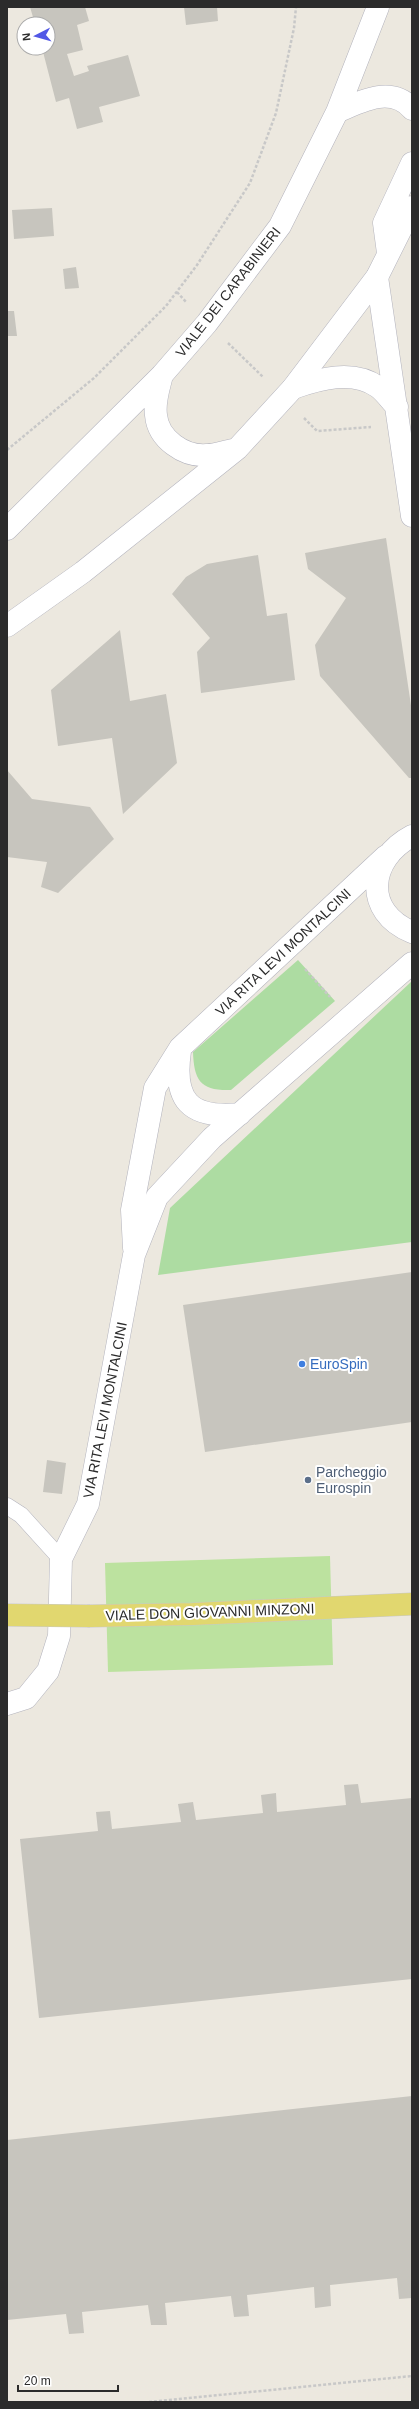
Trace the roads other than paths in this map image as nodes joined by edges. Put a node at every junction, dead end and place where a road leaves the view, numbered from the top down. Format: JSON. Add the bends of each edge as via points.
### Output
{"nodes":[{"id":1,"x":378,"y":7,"type":"edge"},
{"id":2,"x":412,"y":109,"type":"edge"},
{"id":3,"x":337,"y":112,"type":"junction"},
{"id":4,"x":412,"y":163,"type":"edge"},
{"id":5,"x":412,"y":207,"type":"edge"},
{"id":6,"x":388,"y":253,"type":"junction"},
{"id":7,"x":377,"y":277,"type":"junction"},
{"id":8,"x":162,"y":375,"type":"junction"},
{"id":9,"x":293,"y":388,"type":"junction"},
{"id":10,"x":397,"y":407,"type":"junction"},
{"id":11,"x":237,"y":449,"type":"junction"},
{"id":12,"x":412,"y":516,"type":"edge"},
{"id":13,"x":7,"y":529,"type":"edge"},
{"id":14,"x":7,"y":626,"type":"edge"},
{"id":15,"x":412,"y":836,"type":"edge"},
{"id":16,"x":386,"y":856,"type":"junction"},
{"id":17,"x":412,"y":932,"type":"edge"},
{"id":18,"x":412,"y":963,"type":"edge"},
{"id":19,"x":180,"y":1048,"type":"junction"},
{"id":20,"x":240,"y":1114,"type":"junction"},
{"id":21,"x":134,"y":1255,"type":"junction"},
{"id":22,"x":7,"y":1506,"type":"edge"},
{"id":23,"x":60,"y":1559,"type":"junction"},
{"id":24,"x":412,"y":1604,"type":"edge"},
{"id":25,"x":7,"y":1615,"type":"edge"},
{"id":26,"x":7,"y":1704,"type":"edge"}],
"edges":[{"from":1,"to":3,"type":"street","name":"VIALE DEI CARABINIERI"},
{"from":2,"to":3,"type":"street","via":[[391,96],[365,99]]},
{"from":3,"to":8,"type":"street","name":"VIALE DEI CARABINIERI","via":[[280,226],[207,323]]},
{"from":4,"to":6,"type":"street","via":[[384,223]]},
{"from":5,"to":6,"type":"street"},
{"from":6,"to":7,"type":"street"},
{"from":7,"to":9,"type":"street"},
{"from":7,"to":10,"type":"street"},
{"from":8,"to":11,"type":"street","via":[[156,401],[156,416],[160,430],[172,444],[185,453],[206,456]]},
{"from":8,"to":13,"type":"street","name":"VIALE DEI CARABINIERI"},
{"from":9,"to":10,"type":"street","via":[[324,377],[356,378],[378,386]]},
{"from":9,"to":11,"type":"street"},
{"from":10,"to":12,"type":"street"},
{"from":11,"to":14,"type":"street","via":[[83,572]]},
{"from":15,"to":16,"type":"street","name":"VIA RITA LEVI MONTALCINI","via":[[397,844]]},
{"from":16,"to":17,"type":"street","name":"VIA RITA LEVI MONTALCINI","via":[[379,870],[377,887],[380,902],[388,917],[401,928]]},
{"from":16,"to":19,"type":"street","name":"VIA RITA LEVI MONTALCINI"},
{"from":18,"to":20,"type":"street","name":"VIA RITA LEVI MONTALCINI"},
{"from":19,"to":20,"type":"street","via":[[177,1073],[179,1088],[188,1102],[198,1110],[216,1116]]},
{"from":19,"to":21,"type":"street","name":"VIA RITA LEVI MONTALCINI","via":[[156,1088],[132,1210]]},
{"from":20,"to":21,"type":"street","name":"VIA RITA LEVI MONTALCINI","via":[[212,1138],[157,1197]]},
{"from":21,"to":23,"type":"street","name":"VIA RITA LEVI MONTALCINI","via":[[88,1504]]},
{"from":22,"to":23,"type":"lane","via":[[21,1515]]},
{"from":23,"to":26,"type":"street","via":[[59,1636],[48,1671],[26,1698]]},
{"from":24,"to":25,"type":"main road","name":"VIALE DON GIOVANNI MINZONI","bridge":true,"via":[[193,1614]]}]}
